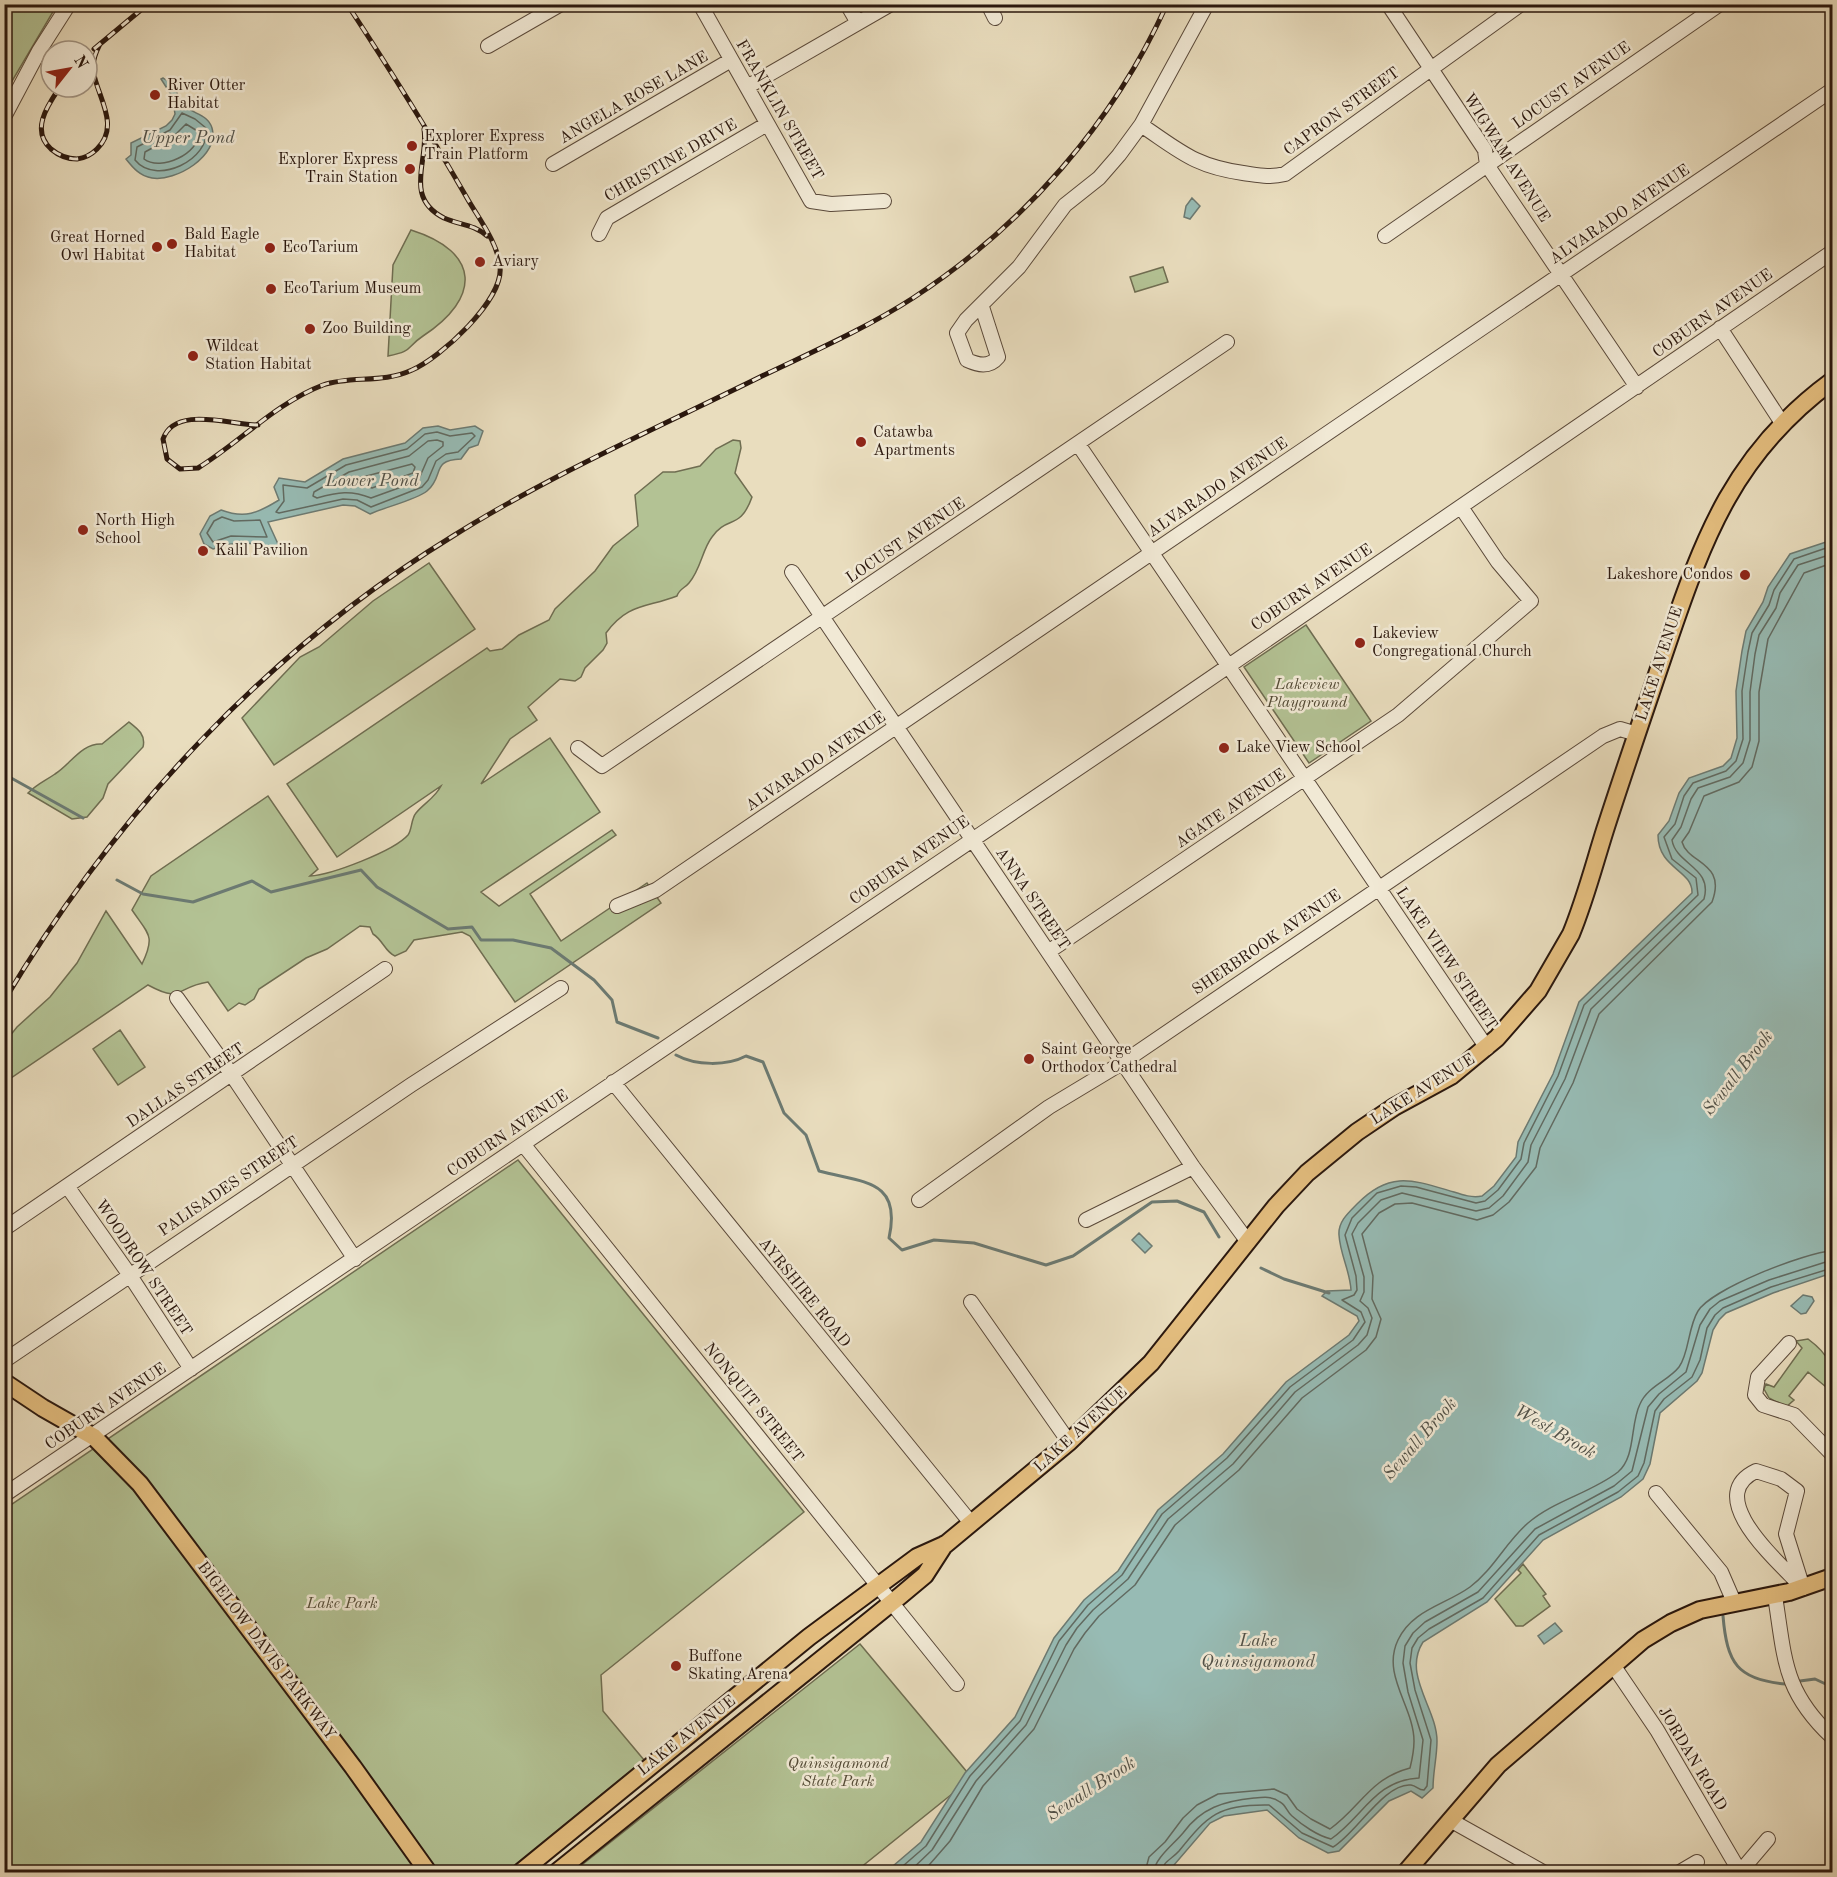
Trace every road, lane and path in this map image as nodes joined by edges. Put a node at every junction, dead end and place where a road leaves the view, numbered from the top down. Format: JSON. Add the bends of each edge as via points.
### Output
{"nodes":[{"id":1,"x":69,"y":4,"type":"edge"},
{"id":2,"x":561,"y":4,"type":"edge"},
{"id":3,"x":700,"y":4,"type":"edge"},
{"id":4,"x":847,"y":4,"type":"edge"},
{"id":5,"x":891,"y":4,"type":"edge"},
{"id":6,"x":988,"y":4,"type":"edge"},
{"id":7,"x":1207,"y":4,"type":"edge"},
{"id":8,"x":1388,"y":4,"type":"edge"},
{"id":9,"x":1521,"y":4,"type":"edge"},
{"id":10,"x":1720,"y":4,"type":"edge"},
{"id":11,"x":995,"y":18,"type":"dead end"},
{"id":12,"x":858,"y":23,"type":"junction"},
{"id":13,"x":488,"y":46,"type":"dead end"},
{"id":14,"x":731,"y":60,"type":"junction"},
{"id":15,"x":1429,"y":68,"type":"junction"},
{"id":16,"x":747,"y":87,"type":"junction"},
{"id":17,"x":1833,"y":90,"type":"edge"},
{"id":18,"x":4,"y":117,"type":"edge"},
{"id":19,"x":767,"y":124,"type":"junction"},
{"id":20,"x":1141,"y":124,"type":"junction"},
{"id":21,"x":552,"y":164,"type":"dead end"},
{"id":22,"x":1487,"y":165,"type":"junction"},
{"id":23,"x":884,"y":201,"type":"dead end"},
{"id":24,"x":599,"y":234,"type":"dead end"},
{"id":25,"x":1385,"y":237,"type":"dead end"},
{"id":26,"x":1833,"y":252,"type":"edge"},
{"id":27,"x":1561,"y":276,"type":"junction"},
{"id":28,"x":982,"y":307,"type":"dead end"},
{"id":29,"x":1720,"y":328,"type":"junction"},
{"id":30,"x":1227,"y":342,"type":"dead end"},
{"id":31,"x":1833,"y":381,"type":"edge"},
{"id":32,"x":1637,"y":387,"type":"junction"},
{"id":33,"x":1782,"y":423,"type":"junction"},
{"id":34,"x":1078,"y":444,"type":"junction"},
{"id":35,"x":1461,"y":507,"type":"junction"},
{"id":36,"x":1152,"y":553,"type":"junction"},
{"id":37,"x":792,"y":572,"type":"dead end"},
{"id":38,"x":822,"y":617,"type":"junction"},
{"id":39,"x":1227,"y":666,"type":"junction"},
{"id":40,"x":895,"y":728,"type":"junction"},
{"id":41,"x":1637,"y":734,"type":"junction"},
{"id":42,"x":578,"y":748,"type":"dead end"},
{"id":43,"x":1304,"y":780,"type":"junction"},
{"id":44,"x":971,"y":839,"type":"junction"},
{"id":45,"x":1378,"y":889,"type":"junction"},
{"id":46,"x":617,"y":906,"type":"dead end"},
{"id":47,"x":1048,"y":952,"type":"junction"},
{"id":48,"x":385,"y":969,"type":"dead end"},
{"id":49,"x":561,"y":988,"type":"dead end"},
{"id":50,"x":177,"y":998,"type":"dead end"},
{"id":51,"x":1487,"y":1048,"type":"junction"},
{"id":52,"x":1122,"y":1063,"type":"junction"},
{"id":53,"x":232,"y":1075,"type":"junction"},
{"id":54,"x":613,"y":1082,"type":"junction"},
{"id":55,"x":523,"y":1144,"type":"junction"},
{"id":56,"x":293,"y":1166,"type":"junction"},
{"id":57,"x":1192,"y":1167,"type":"junction"},
{"id":58,"x":66,"y":1186,"type":"junction"},
{"id":59,"x":919,"y":1200,"type":"dead end"},
{"id":60,"x":1086,"y":1220,"type":"dead end"},
{"id":61,"x":4,"y":1229,"type":"edge"},
{"id":62,"x":1248,"y":1242,"type":"junction"},
{"id":63,"x":355,"y":1259,"type":"junction"},
{"id":64,"x":129,"y":1274,"type":"junction"},
{"id":65,"x":971,"y":1302,"type":"dead end"},
{"id":66,"x":1789,"y":1343,"type":"dead end"},
{"id":67,"x":4,"y":1361,"type":"edge"},
{"id":68,"x":191,"y":1369,"type":"junction"},
{"id":69,"x":4,"y":1382,"type":"edge"},
{"id":70,"x":94,"y":1437,"type":"junction"},
{"id":71,"x":1069,"y":1442,"type":"junction"},
{"id":72,"x":1833,"y":1454,"type":"edge"},
{"id":73,"x":1656,"y":1493,"type":"dead end"},
{"id":74,"x":4,"y":1495,"type":"edge"},
{"id":75,"x":971,"y":1523,"type":"junction"},
{"id":76,"x":946,"y":1544,"type":"junction"},
{"id":77,"x":1833,"y":1576,"type":"edge"},
{"id":78,"x":879,"y":1586,"type":"junction"},
{"id":79,"x":1803,"y":1588,"type":"junction"},
{"id":80,"x":1775,"y":1596,"type":"junction"},
{"id":81,"x":1734,"y":1602,"type":"junction"},
{"id":82,"x":891,"y":1603,"type":"junction"},
{"id":83,"x":1613,"y":1665,"type":"junction"},
{"id":84,"x":957,"y":1684,"type":"dead end"},
{"id":85,"x":1833,"y":1737,"type":"edge"},
{"id":86,"x":1450,"y":1820,"type":"junction"},
{"id":87,"x":1768,"y":1839,"type":"dead end"},
{"id":88,"x":1697,"y":1862,"type":"dead end"},
{"id":89,"x":428,"y":1872,"type":"edge"},
{"id":90,"x":520,"y":1872,"type":"edge"},
{"id":91,"x":557,"y":1872,"type":"edge"},
{"id":92,"x":1406,"y":1872,"type":"edge"},
{"id":93,"x":1543,"y":1872,"type":"edge"},
{"id":94,"x":1680,"y":1872,"type":"edge"},
{"id":95,"x":1740,"y":1872,"type":"edge"}],
"edges":[{"from":1,"to":18,"type":"street"},
{"from":2,"to":13,"type":"street"},
{"from":3,"to":14,"type":"street","name":"FRANKLIN STREET"},
{"from":4,"to":12,"type":"street"},
{"from":5,"to":12,"type":"street"},
{"from":6,"to":11,"type":"street"},
{"from":7,"to":20,"type":"street"},
{"from":8,"to":15,"type":"street","name":"WIGWAM AVENUE"},
{"from":9,"to":15,"type":"street","name":"CAPRON STREET"},
{"from":10,"to":22,"type":"street","name":"LOCUST AVENUE"},
{"from":12,"to":16,"type":"street"},
{"from":14,"to":16,"type":"street","name":"FRANKLIN STREET"},
{"from":14,"to":21,"type":"street","name":"ANGELA ROSE LANE"},
{"from":15,"to":20,"type":"street","name":"CAPRON STREET","via":[[1294,169],[1279,176],[1206,166]]},
{"from":15,"to":22,"type":"street","name":"WIGWAM AVENUE","via":[[1485,150]]},
{"from":16,"to":19,"type":"street","name":"FRANKLIN STREET"},
{"from":17,"to":27,"type":"street","name":"ALVARADO AVENUE"},
{"from":19,"to":23,"type":"street","name":"FRANKLIN STREET","via":[[812,201]]},
{"from":19,"to":24,"type":"street","name":"CHRISTINE DRIVE","via":[[607,218]]},
{"from":20,"to":28,"type":"street","via":[[1099,178],[1065,205],[1019,267]]},
{"from":22,"to":25,"type":"street","name":"LOCUST AVENUE"},
{"from":22,"to":27,"type":"street","name":"WIGWAM AVENUE"},
{"from":26,"to":29,"type":"street","name":"COBURN AVENUE"},
{"from":27,"to":32,"type":"street","name":"WIGWAM AVENUE"},
{"from":27,"to":36,"type":"street","name":"ALVARADO AVENUE"},
{"from":29,"to":32,"type":"street","name":"COBURN AVENUE"},
{"from":29,"to":33,"type":"street"},
{"from":30,"to":34,"type":"street","name":"LOCUST AVENUE"},
{"from":31,"to":33,"type":"main road","name":"LAKE AVENUE"},
{"from":32,"to":35,"type":"street","name":"COBURN AVENUE"},
{"from":33,"to":41,"type":"main road","name":"LAKE AVENUE","via":[[1737,480],[1705,540]]},
{"from":34,"to":36,"type":"street"},
{"from":34,"to":38,"type":"street","name":"LOCUST AVENUE"},
{"from":35,"to":39,"type":"street","name":"COBURN AVENUE"},
{"from":35,"to":43,"type":"street","name":"AGATE AVENUE","via":[[1498,562],[1531,601],[1398,715]]},
{"from":36,"to":39,"type":"street"},
{"from":36,"to":40,"type":"street","name":"ALVARADO AVENUE"},
{"from":37,"to":38,"type":"street","name":"ANNA STREET"},
{"from":38,"to":40,"type":"street","name":"ANNA STREET"},
{"from":38,"to":42,"type":"street","name":"LOCUST AVENUE","via":[[602,766]]},
{"from":39,"to":43,"type":"street"},
{"from":39,"to":44,"type":"street","name":"COBURN AVENUE"},
{"from":40,"to":44,"type":"street","name":"ANNA STREET"},
{"from":40,"to":46,"type":"street","name":"ALVARADO AVENUE","via":[[657,890]]},
{"from":41,"to":45,"type":"street","name":"SHERBROOK AVENUE","via":[[1620,729],[1603,736]]},
{"from":41,"to":51,"type":"main road","name":"LAKE AVENUE","via":[[1568,942],[1538,991]]},
{"from":43,"to":45,"type":"street","name":"LAKE VIEW STREET"},
{"from":43,"to":47,"type":"street","name":"AGATE AVENUE"},
{"from":44,"to":47,"type":"street","name":"ANNA STREET"},
{"from":44,"to":54,"type":"street","name":"COBURN AVENUE"},
{"from":45,"to":51,"type":"street","name":"LAKE VIEW STREET"},
{"from":45,"to":52,"type":"street","name":"SHERBROOK AVENUE"},
{"from":47,"to":52,"type":"street","name":"ANNA STREET"},
{"from":48,"to":53,"type":"street","name":"DALLAS STREET"},
{"from":49,"to":56,"type":"street","name":"PALISADES STREET"},
{"from":50,"to":53,"type":"street"},
{"from":51,"to":62,"type":"main road","name":"LAKE AVENUE","via":[[1451,1076],[1394,1107],[1331,1151],[1284,1196]]},
{"from":52,"to":57,"type":"street","name":"ANNA STREET"},
{"from":52,"to":59,"type":"street","name":"SHERBROOK AVENUE","via":[[1049,1107]]},
{"from":53,"to":56,"type":"street"},
{"from":53,"to":58,"type":"street","name":"DALLAS STREET"},
{"from":54,"to":55,"type":"street","name":"COBURN AVENUE"},
{"from":54,"to":75,"type":"street","name":"AYRSHIRE ROAD"},
{"from":55,"to":63,"type":"street","name":"COBURN AVENUE"},
{"from":55,"to":78,"type":"street","name":"NONQUIT STREET"},
{"from":56,"to":63,"type":"street"},
{"from":56,"to":64,"type":"street","name":"PALISADES STREET"},
{"from":57,"to":60,"type":"street"},
{"from":57,"to":62,"type":"street","name":"ANNA STREET"},
{"from":58,"to":61,"type":"street","name":"DALLAS STREET"},
{"from":58,"to":64,"type":"street","name":"WOODROW STREET"},
{"from":62,"to":71,"type":"main road","name":"LAKE AVENUE","via":[[1151,1363]]},
{"from":63,"to":68,"type":"street","name":"COBURN AVENUE"},
{"from":64,"to":67,"type":"street","name":"PALISADES STREET"},
{"from":64,"to":68,"type":"street","name":"WOODROW STREET"},
{"from":65,"to":71,"type":"street"},
{"from":66,"to":72,"type":"street","via":[[1758,1377],[1755,1395],[1763,1405],[1794,1415]]},
{"from":68,"to":70,"type":"street","name":"COBURN AVENUE"},
{"from":69,"to":70,"type":"main road","name":"BIGELOW DAVIS PARKWAY"},
{"from":70,"to":74,"type":"street","name":"COBURN AVENUE"},
{"from":70,"to":89,"type":"main road","name":"BIGELOW DAVIS PARKWAY","via":[[158,1505]]},
{"from":71,"to":75,"type":"main road","name":"LAKE AVENUE"},
{"from":73,"to":81,"type":"street","via":[[1721,1572]]},
{"from":75,"to":76,"type":"main road","name":"LAKE AVENUE"},
{"from":76,"to":78,"type":"main road","name":"LAKE AVENUE","via":[[917,1557]]},
{"from":76,"to":82,"type":"main road","name":"LAKE AVENUE","via":[[925,1575]]},
{"from":77,"to":79,"type":"main road"},
{"from":78,"to":82,"type":"street","name":"NONQUIT STREET"},
{"from":78,"to":90,"type":"main road","name":"LAKE AVENUE","via":[[809,1637]]},
{"from":79,"to":79,"type":"street","via":[[1742,1520],[1738,1496],[1745,1477],[1756,1471],[1780,1479],[1797,1491],[1786,1534]]},
{"from":79,"to":80,"type":"main road"},
{"from":80,"to":81,"type":"main road"},
{"from":80,"to":85,"type":"street","via":[[1793,1687],[1811,1716]]},
{"from":81,"to":83,"type":"main road","via":[[1700,1610],[1671,1623]]},
{"from":82,"to":84,"type":"street","name":"NONQUIT STREET"},
{"from":82,"to":91,"type":"main road","name":"LAKE AVENUE"},
{"from":83,"to":86,"type":"main road","via":[[1498,1765]]},
{"from":83,"to":95,"type":"street","name":"JORDAN ROAD","via":[[1667,1746]]},
{"from":86,"to":92,"type":"main road"},
{"from":86,"to":93,"type":"street"},
{"from":87,"to":95,"type":"street"},
{"from":88,"to":94,"type":"street"}]}
